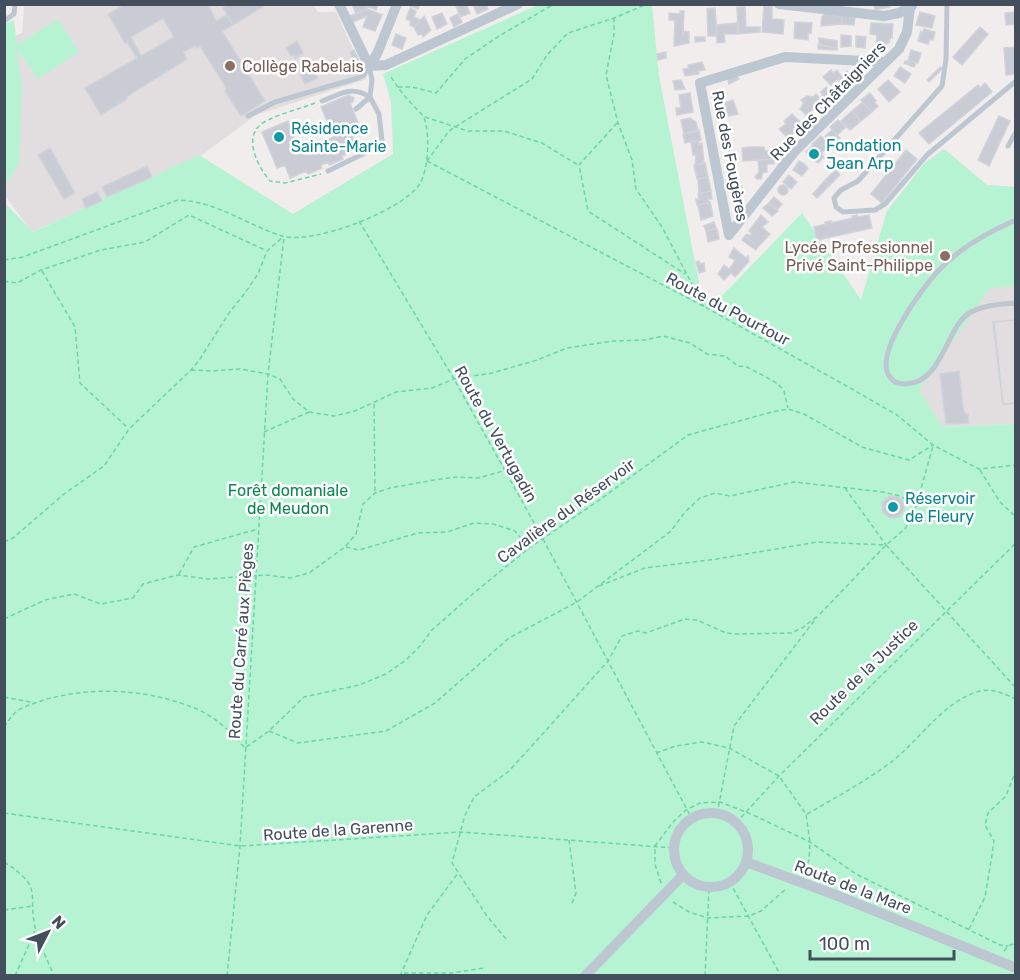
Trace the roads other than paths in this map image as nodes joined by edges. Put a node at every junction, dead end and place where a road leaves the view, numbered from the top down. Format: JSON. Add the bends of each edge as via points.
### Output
{"nodes":[{"id":1,"x":15,"y":4,"type":"edge"},
{"id":2,"x":339,"y":4,"type":"edge"},
{"id":3,"x":397,"y":4,"type":"edge"},
{"id":4,"x":518,"y":4,"type":"edge"},
{"id":5,"x":779,"y":4,"type":"edge"},
{"id":6,"x":946,"y":4,"type":"edge"},
{"id":7,"x":912,"y":6,"type":"edge"},
{"id":8,"x":4,"y":21,"type":"edge"},
{"id":9,"x":885,"y":62,"type":"junction"},
{"id":10,"x":369,"y":66,"type":"junction"},
{"id":11,"x":1016,"y":81,"type":"edge"},
{"id":12,"x":370,"y":97,"type":"junction"},
{"id":13,"x":322,"y":100,"type":"road end"},
{"id":14,"x":356,"y":110,"type":"dead end"},
{"id":15,"x":248,"y":116,"type":"dead end"},
{"id":16,"x":1016,"y":132,"type":"edge"},
{"id":17,"x":1008,"y":146,"type":"dead end"},
{"id":18,"x":328,"y":171,"type":"road end"},
{"id":19,"x":1016,"y":220,"type":"edge"},
{"id":20,"x":729,"y":235,"type":"joint"},
{"id":21,"x":1016,"y":303,"type":"edge"},
{"id":22,"x":746,"y":862,"type":"junction"},
{"id":23,"x":683,"y":875,"type":"junction"},
{"id":24,"x":1016,"y":968,"type":"edge"},
{"id":25,"x":585,"y":975,"type":"edge"}],
"edges":[{"from":1,"to":8,"type":"lane","via":[[14,14]]},
{"from":2,"to":10,"type":"street"},
{"from":3,"to":10,"type":"street"},
{"from":4,"to":10,"type":"street","via":[[386,65]]},
{"from":5,"to":7,"type":"street","via":[[884,16]]},
{"from":6,"to":11,"type":"lane","via":[[942,86],[858,181],[841,190],[834,198],[836,207],[843,212],[875,210],[885,204],[927,155]]},
{"from":7,"to":9,"type":"street","name":"Rue des Châtaigniers","via":[[899,49]]},
{"from":9,"to":20,"type":"street","name":"Rue des Châtaigniers","via":[[795,152]]},
{"from":9,"to":20,"type":"street","name":"Rue des Fougères","via":[[785,57],[700,83]]},
{"from":10,"to":12,"type":"lane"},
{"from":10,"to":15,"type":"lane","via":[[358,78],[275,102]]},
{"from":12,"to":13,"type":"lane","via":[[352,90]]},
{"from":12,"to":14,"type":"lane"},
{"from":12,"to":18,"type":"lane","via":[[379,114],[382,141]]},
{"from":16,"to":17,"type":"lane"},
{"from":19,"to":21,"type":"lane","via":[[960,251],[919,294],[886,356],[889,376],[896,383],[908,384],[922,377],[938,363],[969,313],[991,305]]},
{"from":22,"to":23,"type":"street","via":[[741,873],[721,886],[695,884]]},
{"from":22,"to":23,"type":"street","via":[[747,841],[736,823],[717,814],[689,814],[674,848]]},
{"from":22,"to":24,"type":"street","name":"Route de la Mare"},
{"from":23,"to":25,"type":"street"}]}
